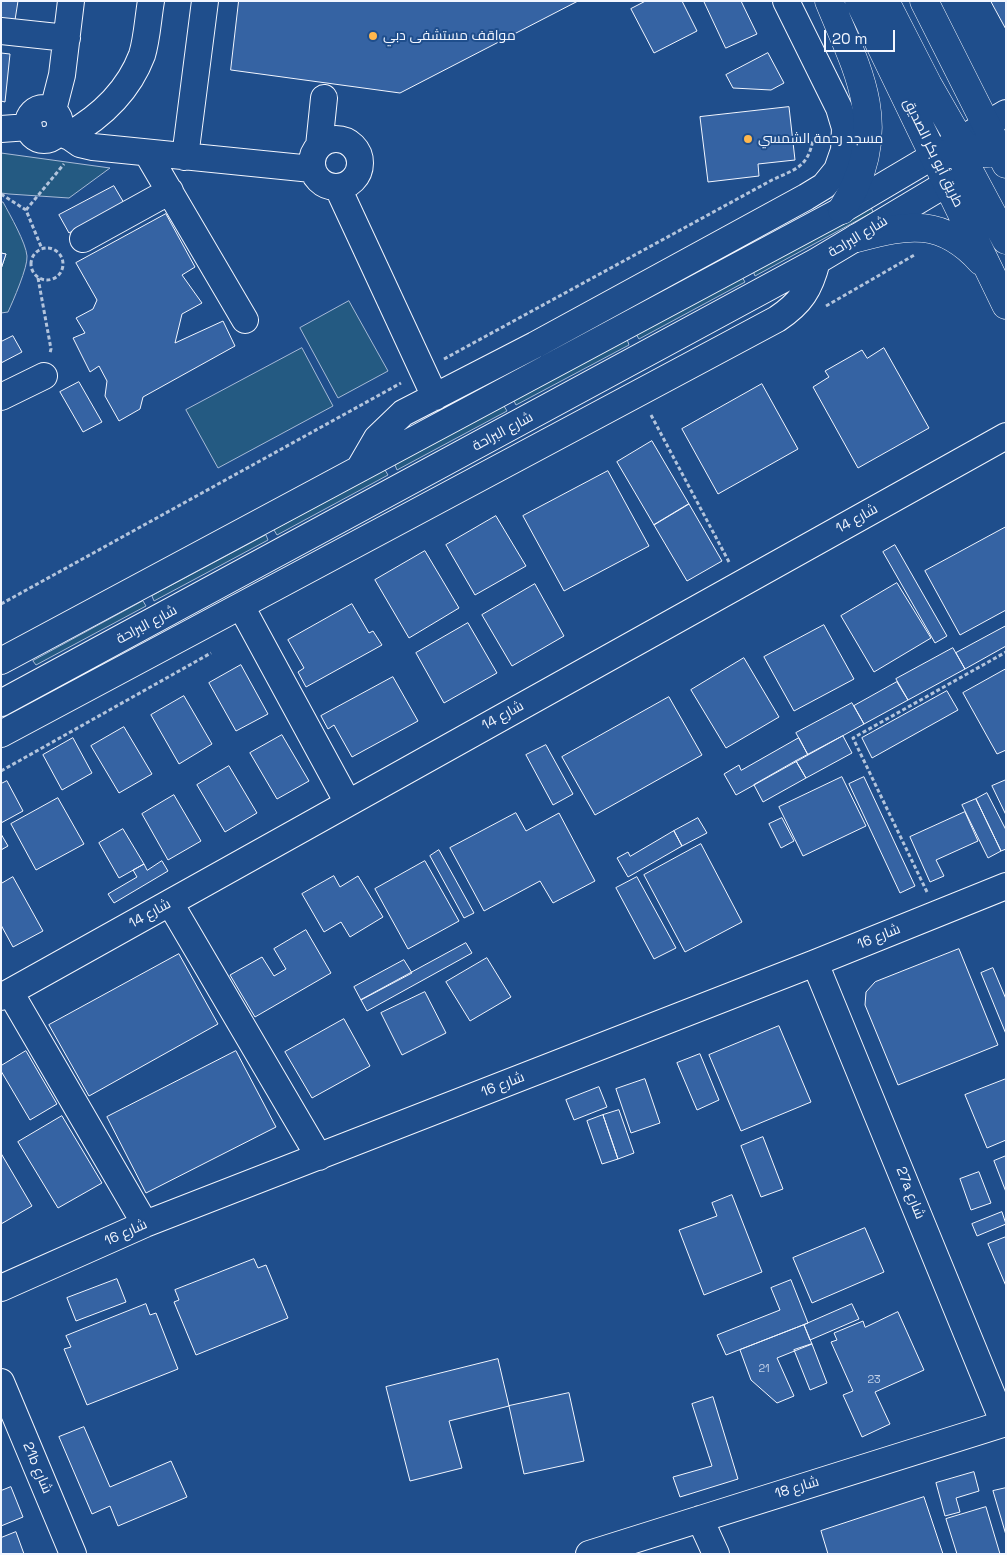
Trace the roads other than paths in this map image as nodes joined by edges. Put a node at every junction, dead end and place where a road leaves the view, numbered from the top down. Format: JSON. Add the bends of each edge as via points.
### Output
{"nodes":[{"id":1,"x":71,"y":1,"type":"edge"},
{"id":2,"x":151,"y":1,"type":"edge"},
{"id":3,"x":205,"y":1,"type":"edge"},
{"id":4,"x":786,"y":1,"type":"edge"},
{"id":5,"x":829,"y":1,"type":"edge"},
{"id":6,"x":859,"y":1,"type":"edge"},
{"id":7,"x":885,"y":1,"type":"edge"},
{"id":8,"x":924,"y":1,"type":"edge"},
{"id":9,"x":1,"y":31,"type":"edge"},
{"id":10,"x":67,"y":38,"type":"junction"},
{"id":11,"x":996,"y":118,"type":"edge"},
{"id":12,"x":1,"y":128,"type":"edge"},
{"id":13,"x":65,"y":130,"type":"junction"},
{"id":14,"x":959,"y":139,"type":"junction"},
{"id":15,"x":351,"y":144,"type":"junction"},
{"id":16,"x":147,"y":153,"type":"junction"},
{"id":17,"x":934,"y":155,"type":"junction"},
{"id":18,"x":1004,"y":155,"type":"edge"},
{"id":19,"x":185,"y":157,"type":"junction"},
{"id":20,"x":316,"y":157,"type":"junction"},
{"id":21,"x":902,"y":174,"type":"junction"},
{"id":22,"x":338,"y":188,"type":"junction"},
{"id":23,"x":965,"y":189,"type":"junction"},
{"id":24,"x":170,"y":191,"type":"junction"},
{"id":25,"x":918,"y":202,"type":"junction"},
{"id":26,"x":842,"y":210,"type":"junction"},
{"id":27,"x":857,"y":238,"type":"junction"},
{"id":28,"x":82,"y":239,"type":"dead end"},
{"id":29,"x":1006,"y":240,"type":"edge"},
{"id":30,"x":817,"y":262,"type":"junction"},
{"id":31,"x":989,"y":269,"type":"junction"},
{"id":32,"x":1006,"y":305,"type":"edge"},
{"id":33,"x":245,"y":320,"type":"dead end"},
{"id":34,"x":535,"y":345,"type":"junction"},
{"id":35,"x":581,"y":350,"type":"junction"},
{"id":36,"x":44,"y":376,"type":"road end"},
{"id":37,"x":1,"y":397,"type":"edge"},
{"id":38,"x":435,"y":397,"type":"junction"},
{"id":39,"x":1006,"y":436,"type":"edge"},
{"id":40,"x":359,"y":469,"type":"junction"},
{"id":41,"x":241,"y":606,"type":"junction"},
{"id":42,"x":1,"y":662,"type":"edge"},
{"id":43,"x":1,"y":703,"type":"edge"},
{"id":44,"x":1,"y":734,"type":"edge"},
{"id":45,"x":348,"y":803,"type":"junction"},
{"id":46,"x":1006,"y":886,"type":"edge"},
{"id":47,"x":170,"y":903,"type":"junction"},
{"id":48,"x":816,"y":963,"type":"junction"},
{"id":49,"x":6,"y":994,"type":"edge"},
{"id":50,"x":319,"y":1157,"type":"junction"},
{"id":51,"x":146,"y":1224,"type":"junction"},
{"id":52,"x":1,"y":1288,"type":"edge"},
{"id":53,"x":1,"y":1382,"type":"edge"},
{"id":54,"x":1005,"y":1423,"type":"edge"},
{"id":55,"x":700,"y":1519,"type":"junction"},
{"id":56,"x":73,"y":1554,"type":"edge"},
{"id":57,"x":589,"y":1554,"type":"edge"},
{"id":58,"x":716,"y":1554,"type":"edge"}],
"edges":[{"from":1,"to":10,"type":"street"},
{"from":2,"to":13,"type":"street","via":[[142,53],[121,93],[87,125]]},
{"from":3,"to":19,"type":"street"},
{"from":4,"to":34,"type":"street","via":[[839,108],[845,128],[844,150],[837,170],[824,186],[806,197]]},
{"from":5,"to":26,"type":"main road","via":[[863,86],[868,112],[864,163]]},
{"from":6,"to":17,"type":"main road","name":"طريق أبو بكر الصديق"},
{"from":7,"to":14,"type":"main road"},
{"from":8,"to":11,"type":"main road"},
{"from":9,"to":10,"type":"street"},
{"from":10,"to":13,"type":"street","via":[[62,75]]},
{"from":11,"to":14,"type":"street"},
{"from":11,"to":18,"type":"main road"},
{"from":12,"to":13,"type":"street","via":[[29,127],[30,116],[43,108]]},
{"from":13,"to":16,"type":"street","via":[[93,147]]},
{"from":14,"to":17,"type":"street"},
{"from":14,"to":18,"type":"main road","via":[[973,151]]},
{"from":15,"to":20,"type":"street","via":[[335,139],[326,141]]},
{"from":15,"to":20,"type":"street","via":[[332,101]]},
{"from":15,"to":22,"type":"street","via":[[358,151],[360,170],[351,182]]},
{"from":16,"to":19,"type":"street"},
{"from":16,"to":24,"type":"street"},
{"from":17,"to":21,"type":"street"},
{"from":17,"to":23,"type":"main road","via":[[951,155],[965,163]]},
{"from":18,"to":23,"type":"street","name":"شارع البراحة"},
{"from":19,"to":20,"type":"street"},
{"from":20,"to":22,"type":"street","via":[[316,177],[329,187]]},
{"from":21,"to":25,"type":"street","via":[[918,183]]},
{"from":21,"to":26,"type":"street"},
{"from":22,"to":38,"type":"street"},
{"from":23,"to":25,"type":"street","name":"شارع البراحة"},
{"from":23,"to":29,"type":"main road"},
{"from":23,"to":31,"type":"main road","name":"طريق أبو بكر الصديق"},
{"from":24,"to":28,"type":"street"},
{"from":24,"to":33,"type":"street"},
{"from":25,"to":27,"type":"street","name":"شارع البراحة"},
{"from":26,"to":35,"type":"street"},
{"from":27,"to":30,"type":"street","name":"شارع البراحة"},
{"from":27,"to":31,"type":"main road","via":[[906,227],[925,228],[957,240]]},
{"from":30,"to":41,"type":"street","via":[[804,295],[777,319]]},
{"from":30,"to":43,"type":"street","name":"شارع البراحة"},
{"from":31,"to":32,"type":"main road","name":"طريق أبو بكر الصديق"},
{"from":34,"to":35,"type":"street"},
{"from":34,"to":38,"type":"street"},
{"from":35,"to":40,"type":"street"},
{"from":36,"to":37,"type":"street"},
{"from":38,"to":40,"type":"street","via":[[403,413],[389,425],[377,438]]},
{"from":39,"to":45,"type":"street","name":"شارع 14"},
{"from":40,"to":42,"type":"street"},
{"from":41,"to":44,"type":"street"},
{"from":41,"to":45,"type":"street"},
{"from":45,"to":47,"type":"street","name":"شارع 14"},
{"from":46,"to":48,"type":"street","name":"شارع 16"},
{"from":47,"to":49,"type":"street","name":"شارع 14"},
{"from":47,"to":50,"type":"street"},
{"from":48,"to":50,"type":"street","name":"شارع 16"},
{"from":48,"to":54,"type":"street","name":"27a شارع"},
{"from":49,"to":51,"type":"street"},
{"from":50,"to":51,"type":"street","name":"شارع 16"},
{"from":51,"to":52,"type":"street","name":"شارع 16"},
{"from":53,"to":56,"type":"street","name":"21b شارع"},
{"from":54,"to":55,"type":"street","name":"شارع 18"},
{"from":55,"to":57,"type":"street","name":"شارع 18"},
{"from":55,"to":58,"type":"street"}]}
